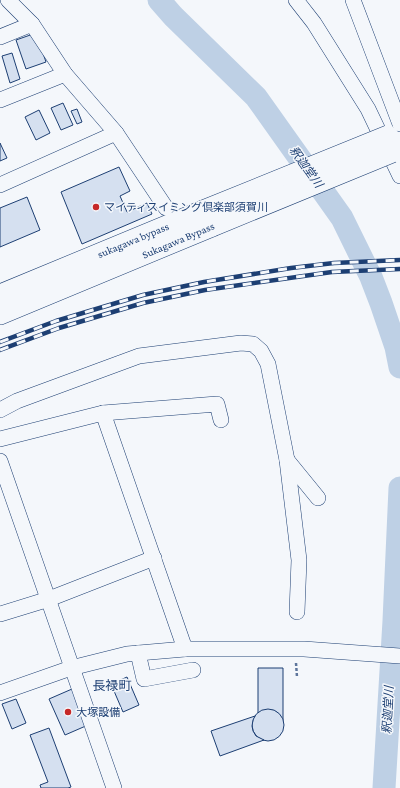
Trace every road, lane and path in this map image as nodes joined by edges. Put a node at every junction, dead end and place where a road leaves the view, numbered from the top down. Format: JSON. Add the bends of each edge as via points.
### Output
{"nodes":[{"id":1,"x":8,"y":0,"type":"edge"},
{"id":2,"x":296,"y":0,"type":"edge"},
{"id":3,"x":353,"y":0,"type":"edge"},
{"id":4,"x":32,"y":24,"type":"junction"},
{"id":5,"x":0,"y":37,"type":"edge"},
{"id":6,"x":65,"y":74,"type":"junction"},
{"id":7,"x":0,"y":100,"type":"edge"},
{"id":8,"x":116,"y":133,"type":"junction"},
{"id":9,"x":396,"y":138,"type":"edge"},
{"id":10,"x":400,"y":176,"type":"edge"},
{"id":11,"x":0,"y":185,"type":"edge"},
{"id":12,"x":166,"y":208,"type":"dead end"},
{"id":13,"x":207,"y":218,"type":"junction"},
{"id":14,"x":0,"y":295,"type":"edge"},
{"id":15,"x":0,"y":314,"type":"edge"},
{"id":16,"x":0,"y":410,"type":"edge"},
{"id":17,"x":103,"y":413,"type":"junction"},
{"id":18,"x":221,"y":420,"type":"dead end"},
{"id":19,"x":0,"y":439,"type":"edge"},
{"id":20,"x":287,"y":460,"type":"junction"},
{"id":21,"x":0,"y":461,"type":"edge"},
{"id":22,"x":318,"y":498,"type":"dead end"},
{"id":23,"x":154,"y":558,"type":"junction"},
{"id":24,"x":48,"y":599,"type":"junction"},
{"id":25,"x":297,"y":612,"type":"dead end"},
{"id":26,"x":0,"y":614,"type":"edge"},
{"id":27,"x":185,"y":649,"type":"junction"},
{"id":28,"x":138,"y":653,"type":"junction"},
{"id":29,"x":400,"y":656,"type":"edge"},
{"id":30,"x":296,"y":663,"type":"dead end"},
{"id":31,"x":72,"y":668,"type":"junction"},
{"id":32,"x":193,"y":670,"type":"dead end"},
{"id":33,"x":297,"y":677,"type":"dead end"},
{"id":34,"x":0,"y":693,"type":"edge"},
{"id":35,"x":114,"y":788,"type":"edge"}],
"edges":[{"from":1,"to":4,"type":"street"},
{"from":2,"to":10,"type":"street","via":[[314,22],[368,109]]},
{"from":3,"to":9,"type":"street"},
{"from":4,"to":5,"type":"street"},
{"from":4,"to":6,"type":"street"},
{"from":6,"to":7,"type":"street"},
{"from":6,"to":8,"type":"street"},
{"from":8,"to":11,"type":"street"},
{"from":8,"to":12,"type":"street"},
{"from":9,"to":13,"type":"highway","name":"Sukagawa Bypass","bridge":true},
{"from":13,"to":14,"type":"highway","name":"sukagawa bypass"},
{"from":13,"to":15,"type":"highway","name":"Sukagawa Bypass"},
{"from":16,"to":20,"type":"street","via":[[17,401],[139,356],[218,345],[253,344],[261,351],[268,364]]},
{"from":17,"to":18,"type":"street","via":[[217,404]]},
{"from":17,"to":19,"type":"street"},
{"from":17,"to":23,"type":"street"},
{"from":20,"to":22,"type":"street"},
{"from":20,"to":25,"type":"street","via":[[299,560]]},
{"from":21,"to":24,"type":"street"},
{"from":23,"to":24,"type":"street"},
{"from":23,"to":27,"type":"street"},
{"from":24,"to":26,"type":"street"},
{"from":24,"to":31,"type":"street"},
{"from":27,"to":28,"type":"street"},
{"from":27,"to":29,"type":"street","via":[[304,649]]},
{"from":28,"to":31,"type":"street"},
{"from":28,"to":32,"type":"street","via":[[144,679]]},
{"from":30,"to":33,"type":"path"},
{"from":31,"to":34,"type":"street"},
{"from":31,"to":35,"type":"street"}]}
